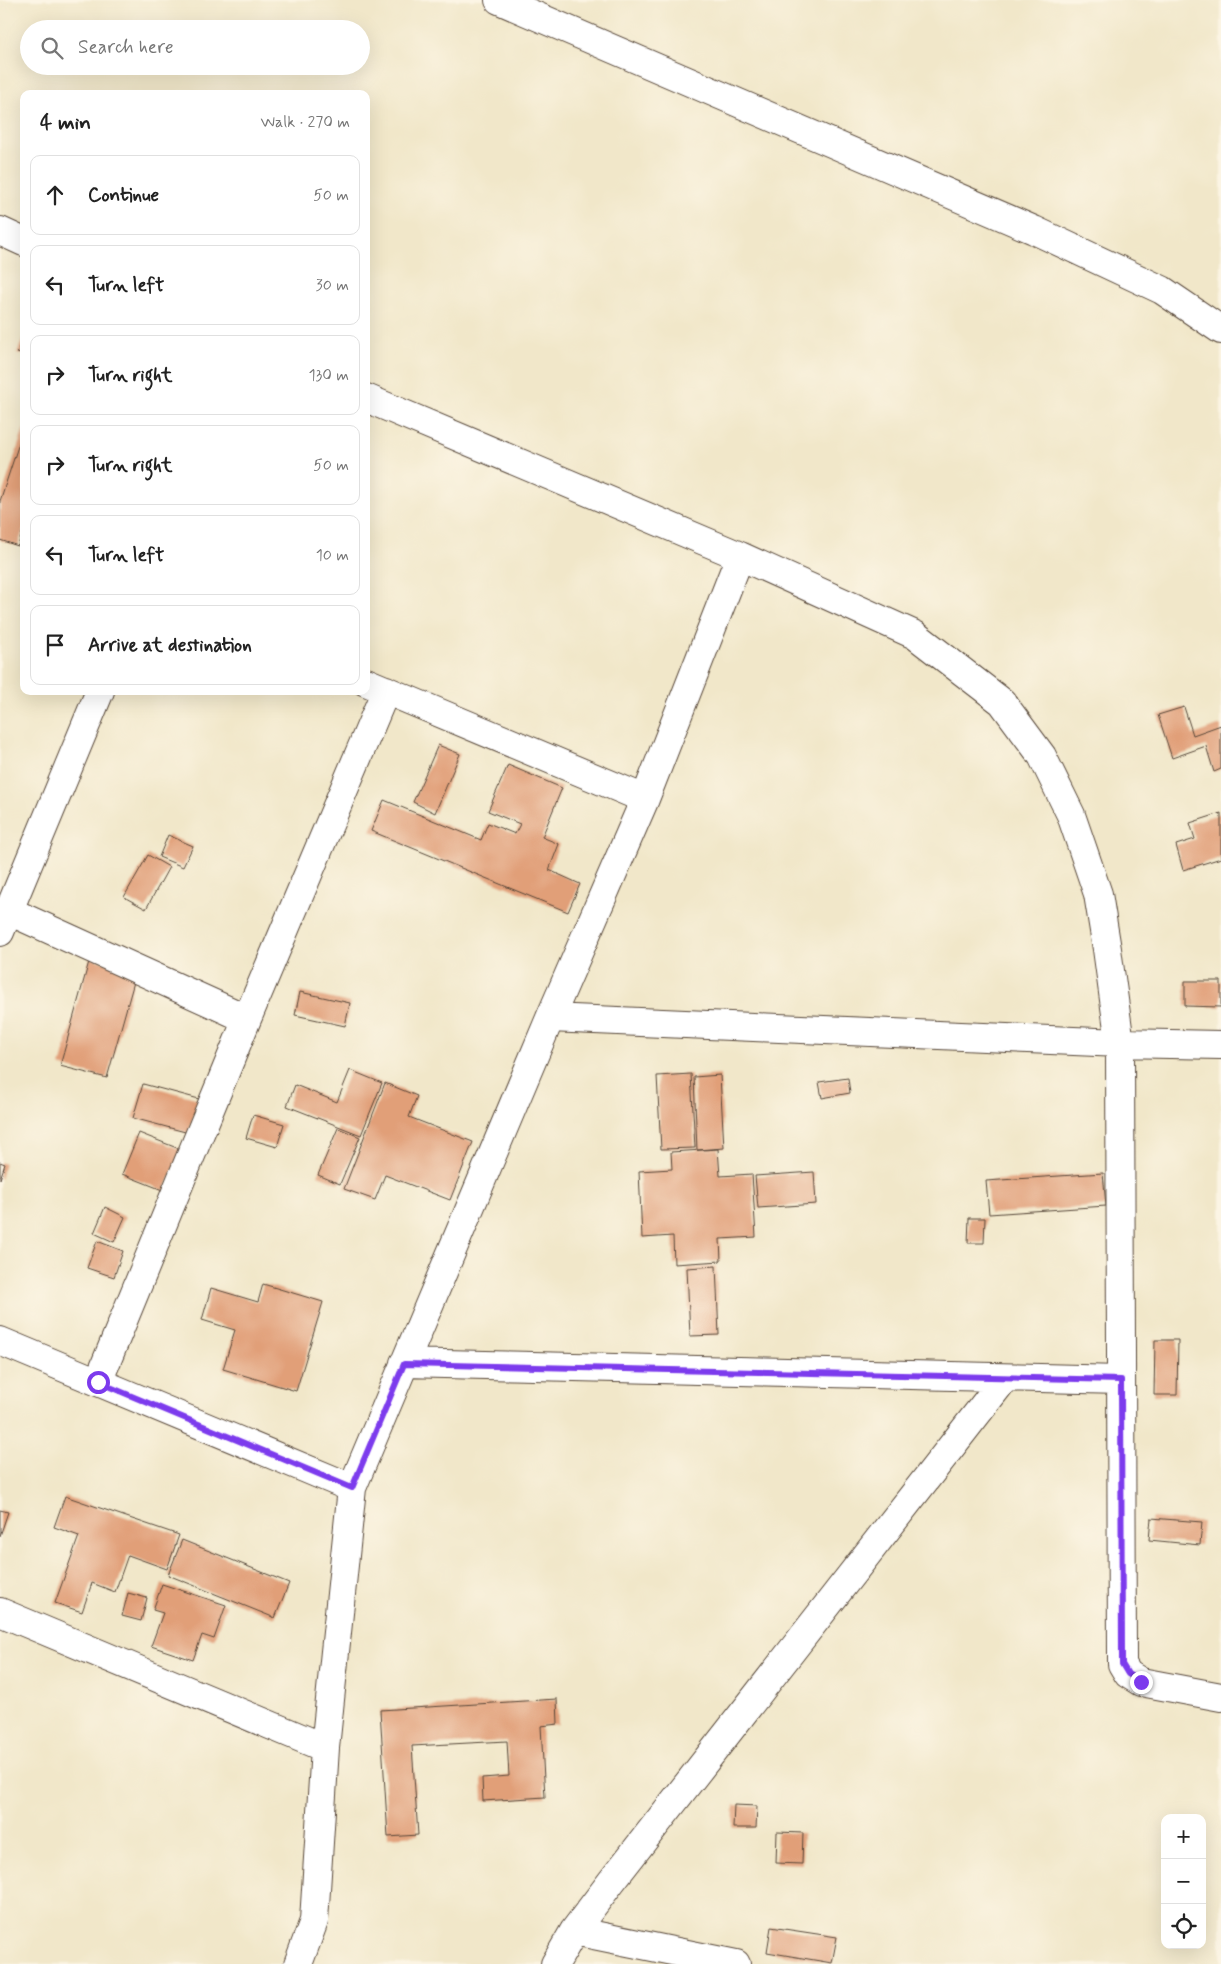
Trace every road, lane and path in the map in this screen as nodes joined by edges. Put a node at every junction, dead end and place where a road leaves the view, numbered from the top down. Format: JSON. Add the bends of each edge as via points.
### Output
{"nodes":[{"id":1,"x":498,"y":0,"type":"edge"},
{"id":2,"x":0,"y":231,"type":"edge"},
{"id":3,"x":20,"y":240,"type":"edge"},
{"id":4,"x":1221,"y":330,"type":"edge"},
{"id":5,"x":370,"y":400,"type":"edge"},
{"id":6,"x":740,"y":556,"type":"junction"},
{"id":7,"x":376,"y":686,"type":"edge"},
{"id":8,"x":98,"y":695,"type":"edge"},
{"id":9,"x":644,"y":799,"type":"junction"},
{"id":10,"x":5,"y":922,"type":"edge"},
{"id":11,"x":550,"y":1018,"type":"junction"},
{"id":12,"x":247,"y":1019,"type":"junction"},
{"id":13,"x":1120,"y":1043,"type":"junction"},
{"id":14,"x":1221,"y":1045,"type":"edge"},
{"id":15,"x":0,"y":1341,"type":"edge"},
{"id":16,"x":404,"y":1364,"type":"junction"},
{"id":17,"x":1005,"y":1378,"type":"junction"},
{"id":18,"x":1121,"y":1380,"type":"junction"},
{"id":19,"x":98,"y":1382,"type":"junction"},
{"id":20,"x":352,"y":1488,"type":"junction"},
{"id":21,"x":0,"y":1612,"type":"edge"},
{"id":22,"x":1221,"y":1697,"type":"edge"},
{"id":23,"x":325,"y":1748,"type":"junction"},
{"id":24,"x":574,"y":1931,"type":"junction"},
{"id":25,"x":298,"y":1964,"type":"edge"},
{"id":26,"x":555,"y":1964,"type":"edge"},
{"id":27,"x":736,"y":1964,"type":"edge"}],
"edges":[{"from":1,"to":4,"type":"street","via":[[1034,230],[1162,290]]},
{"from":2,"to":3,"type":"street"},
{"from":5,"to":6,"type":"street"},
{"from":6,"to":9,"type":"street"},
{"from":6,"to":13,"type":"street","via":[[915,635],[1002,702],[1042,756],[1072,815],[1098,894]]},
{"from":7,"to":9,"type":"street"},
{"from":7,"to":12,"type":"street"},
{"from":8,"to":10,"type":"street"},
{"from":9,"to":11,"type":"street"},
{"from":10,"to":12,"type":"street"},
{"from":11,"to":13,"type":"street"},
{"from":11,"to":16,"type":"street"},
{"from":12,"to":19,"type":"street"},
{"from":13,"to":14,"type":"street"},
{"from":13,"to":18,"type":"street"},
{"from":15,"to":19,"type":"street"},
{"from":16,"to":17,"type":"street"},
{"from":16,"to":20,"type":"street"},
{"from":17,"to":18,"type":"street"},
{"from":17,"to":24,"type":"street"},
{"from":18,"to":22,"type":"street","via":[[1122,1664],[1128,1674],[1141,1682]]},
{"from":19,"to":20,"type":"street"},
{"from":20,"to":23,"type":"street"},
{"from":21,"to":23,"type":"street"},
{"from":23,"to":25,"type":"street","via":[[314,1921]]},
{"from":24,"to":26,"type":"street"},
{"from":24,"to":27,"type":"street"}]}
